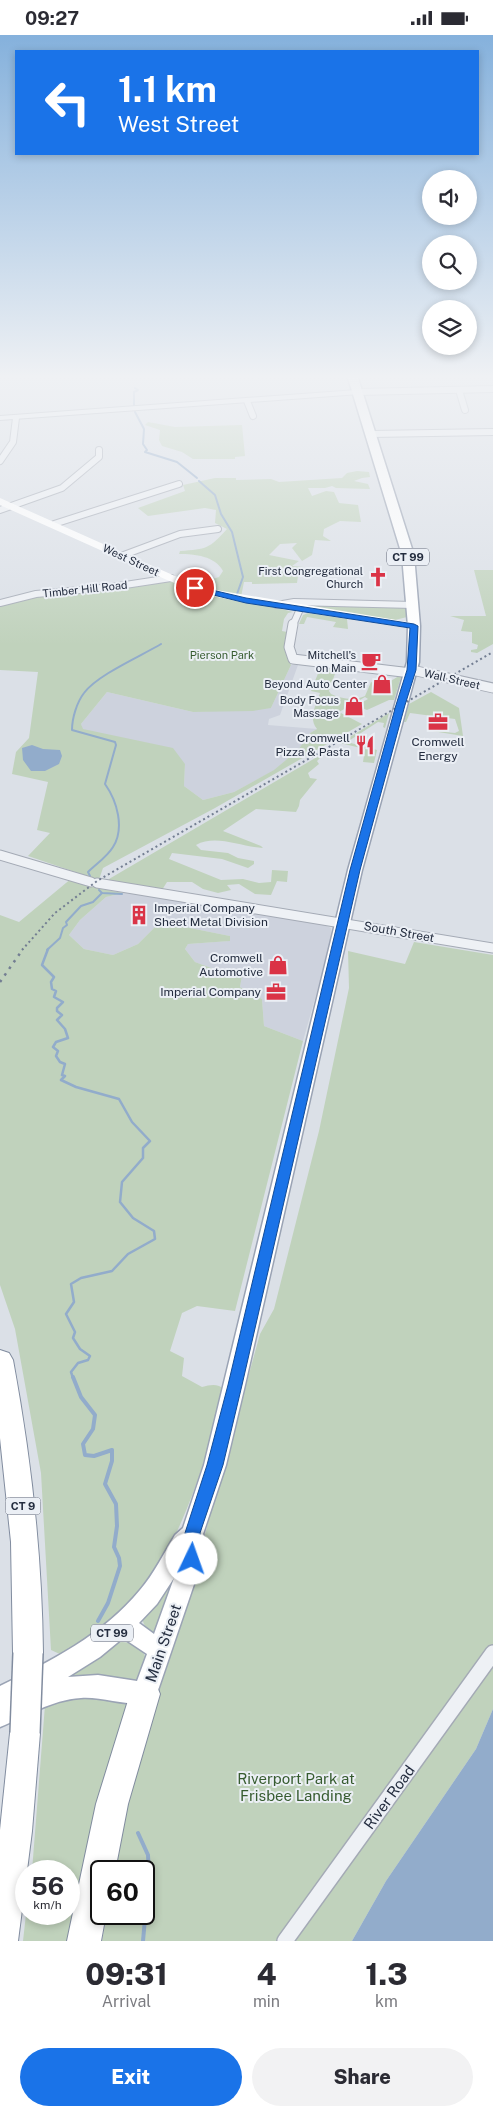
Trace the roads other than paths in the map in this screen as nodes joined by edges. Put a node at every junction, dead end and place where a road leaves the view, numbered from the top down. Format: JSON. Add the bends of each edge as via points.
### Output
{"nodes":[{"id":1,"x":88,"y":467,"type":"edge"},
{"id":2,"x":381,"y":467,"type":"edge"},
{"id":3,"x":179,"y":484,"type":"dead end"},
{"id":4,"x":0,"y":501,"type":"edge"},
{"id":5,"x":11,"y":505,"type":"junction"},
{"id":6,"x":0,"y":510,"type":"edge"},
{"id":7,"x":54,"y":524,"type":"junction"},
{"id":8,"x":218,"y":529,"type":"dead end"},
{"id":9,"x":121,"y":555,"type":"junction"},
{"id":10,"x":171,"y":578,"type":"junction"},
{"id":11,"x":0,"y":603,"type":"edge"},
{"id":12,"x":276,"y":605,"type":"junction"},
{"id":13,"x":413,"y":605,"type":"junction"},
{"id":14,"x":300,"y":609,"type":"junction"},
{"id":15,"x":414,"y":626,"type":"junction"},
{"id":16,"x":411,"y":671,"type":"junction"},
{"id":17,"x":493,"y":688,"type":"edge"},
{"id":18,"x":0,"y":855,"type":"edge"},
{"id":19,"x":342,"y":922,"type":"junction"},
{"id":20,"x":493,"y":948,"type":"edge"},
{"id":21,"x":0,"y":1360,"type":"edge"},
{"id":22,"x":192,"y":1533,"type":"junction"},
{"id":23,"x":123,"y":1624,"type":"junction"},
{"id":24,"x":161,"y":1649,"type":"junction"},
{"id":25,"x":493,"y":1653,"type":"edge"},
{"id":26,"x":145,"y":1694,"type":"junction"},
{"id":27,"x":0,"y":1698,"type":"edge"},
{"id":28,"x":12,"y":1724,"type":"edge"},
{"id":29,"x":1,"y":1941,"type":"edge"},
{"id":30,"x":84,"y":1941,"type":"edge"},
{"id":31,"x":284,"y":1941,"type":"edge"}],
"edges":[{"from":1,"to":5,"type":"street","via":[[68,485]]},
{"from":2,"to":13,"type":"main road","name":"Main Street","number":"CT 99","via":[[405,544]]},
{"from":3,"to":7,"type":"street"},
{"from":4,"to":5,"type":"main road","name":"West Street"},
{"from":5,"to":6,"type":"street"},
{"from":5,"to":7,"type":"main road","name":"West Street"},
{"from":7,"to":9,"type":"main road","name":"West Street"},
{"from":8,"to":9,"type":"street","via":[[180,534]]},
{"from":9,"to":10,"type":"main road","name":"West Street"},
{"from":10,"to":11,"type":"street","name":"Timber Hill Road","via":[[36,594]]},
{"from":10,"to":12,"type":"main road","name":"West Street","via":[[219,595]]},
{"from":12,"to":13,"type":"street","via":[[294,602]]},
{"from":12,"to":14,"type":"main road","name":"West Street"},
{"from":13,"to":15,"type":"main road","name":"Main Street","number":"CT 99"},
{"from":14,"to":15,"type":"main road","name":"West Street"},
{"from":14,"to":16,"type":"street","name":"Wall Street","via":[[290,636],[293,659]]},
{"from":15,"to":16,"type":"main road","name":"Main Street","number":"CT 99"},
{"from":16,"to":17,"type":"street","name":"Wall Street"},
{"from":16,"to":19,"type":"main road","name":"Main Street","number":"CT 99"},
{"from":18,"to":19,"type":"street","name":"South Street","via":[[94,883]]},
{"from":19,"to":20,"type":"street","name":"South Street"},
{"from":19,"to":22,"type":"main road","name":"Main Street","number":"CT 99","via":[[233,1394],[213,1473]]},
{"from":21,"to":28,"type":"highway","number":"CT 9","bridge":true,"via":[[24,1515],[28,1567],[28,1653]]},
{"from":22,"to":23,"type":"main road","name":"Main Street","number":"CT 99","via":[[152,1593]]},
{"from":22,"to":24,"type":"main road","name":"Main Street","number":"CT 99","via":[[194,1552]]},
{"from":23,"to":24,"type":"main road"},
{"from":23,"to":27,"type":"main road","name":"Main Street","number":"CT 99","via":[[70,1663]]},
{"from":24,"to":26,"type":"main road","name":"Main Street","number":"CT 99"},
{"from":25,"to":31,"type":"street","name":"River Road"},
{"from":26,"to":28,"type":"main road","name":"Main Street","via":[[75,1686],[46,1694]]},
{"from":26,"to":30,"type":"highway","via":[[112,1804]]},
{"from":28,"to":29,"type":"highway","number":"CT 9","via":[[16,1831]]}]}
